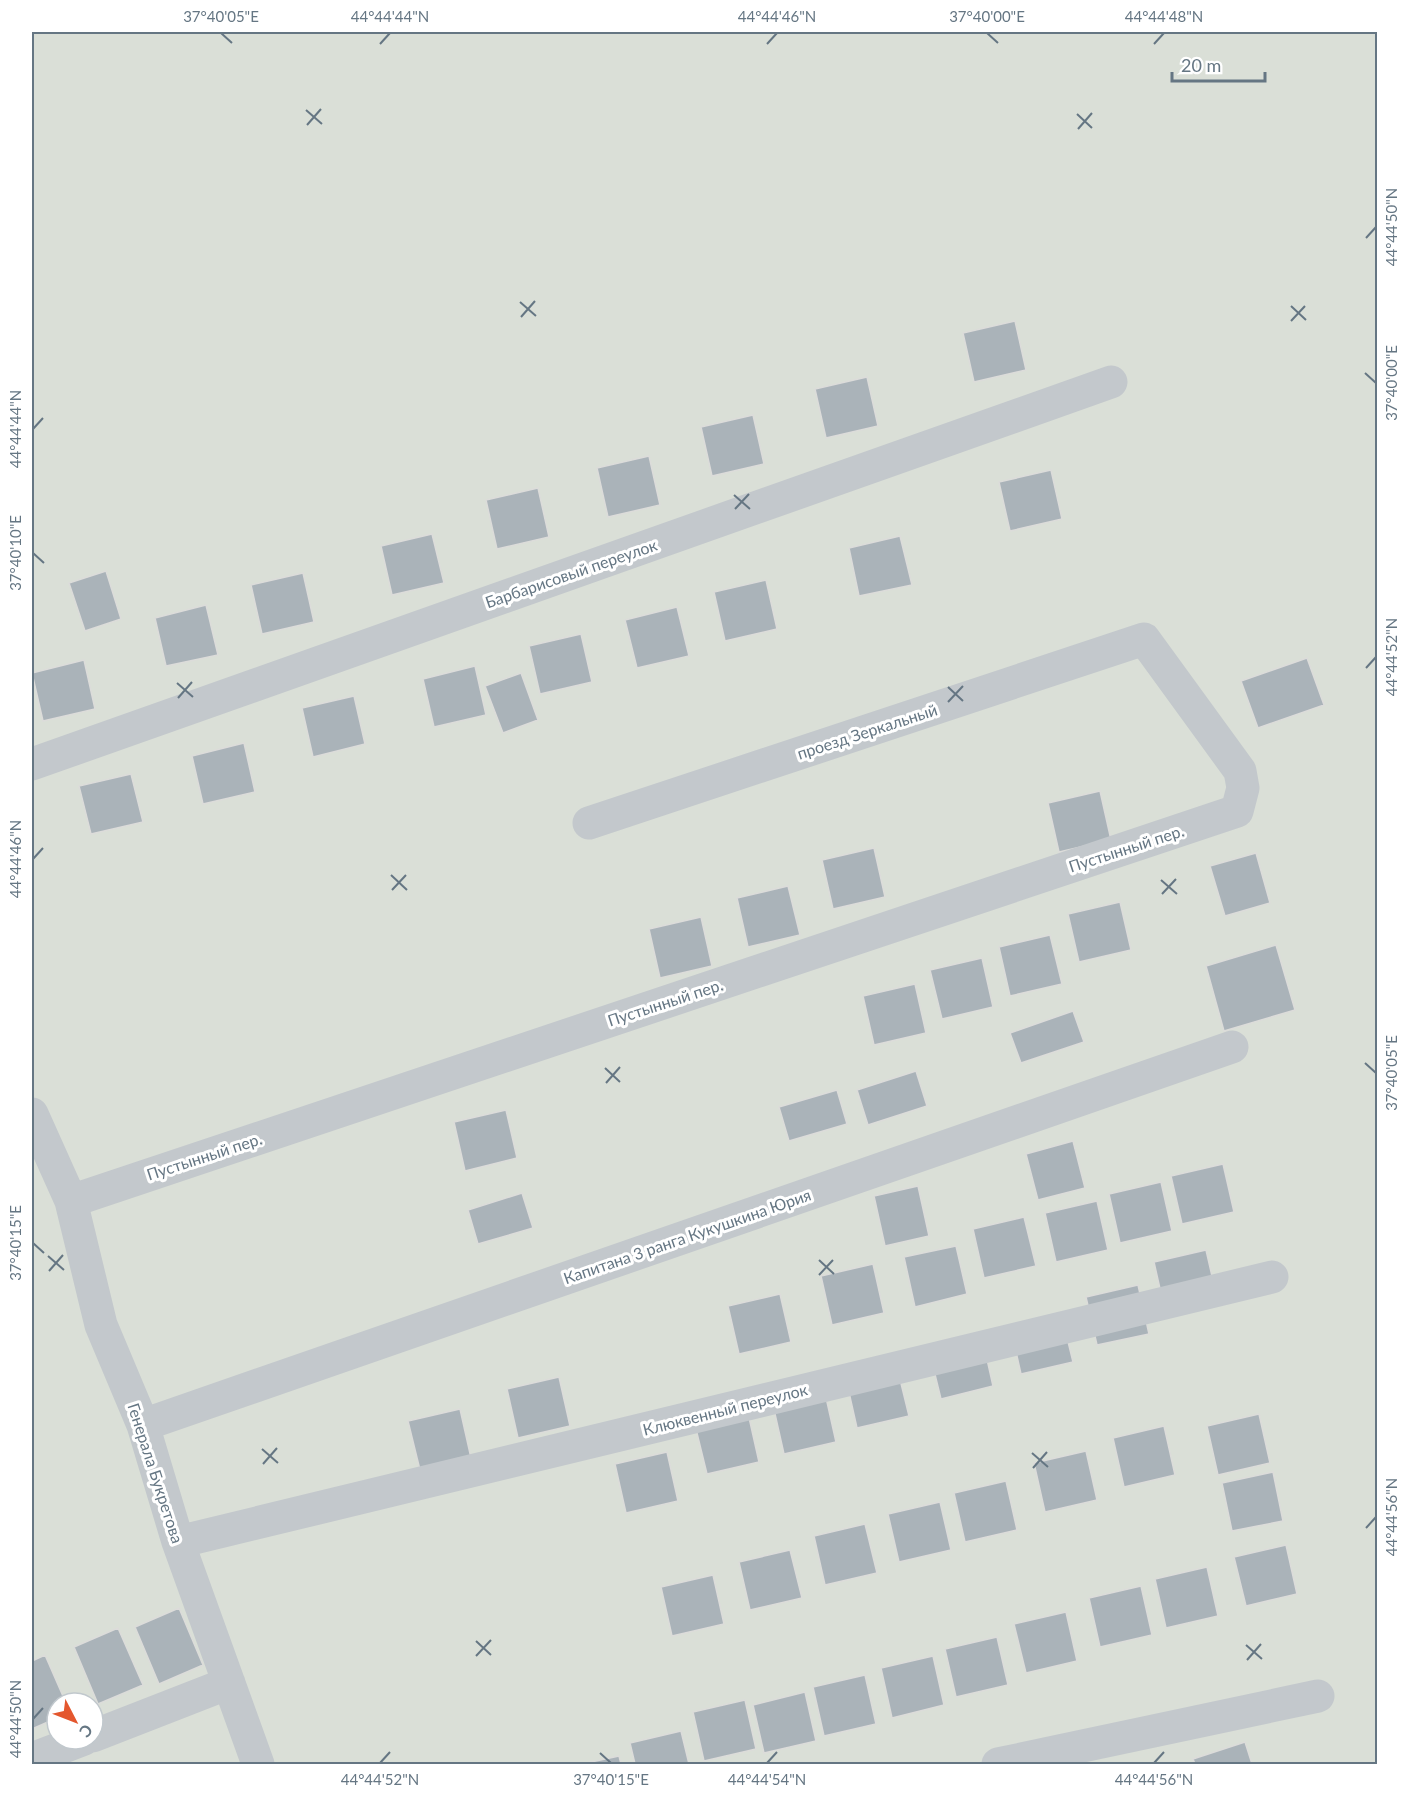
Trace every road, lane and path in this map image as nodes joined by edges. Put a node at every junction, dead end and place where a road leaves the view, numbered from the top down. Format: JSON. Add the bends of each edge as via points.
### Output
{"nodes":[{"id":1,"x":1111,"y":382,"type":"dead end"},
{"id":2,"x":1144,"y":639,"type":"joint"},
{"id":3,"x":32,"y":764,"type":"edge"},
{"id":4,"x":589,"y":823,"type":"dead end"},
{"id":5,"x":1232,"y":1047,"type":"dead end"},
{"id":6,"x":32,"y":1114,"type":"edge"},
{"id":7,"x":71,"y":1201,"type":"junction"},
{"id":8,"x":1272,"y":1276,"type":"dead end"},
{"id":9,"x":143,"y":1425,"type":"junction"},
{"id":10,"x":178,"y":1542,"type":"junction"},
{"id":11,"x":229,"y":1683,"type":"junction"},
{"id":12,"x":1318,"y":1696,"type":"dead end"},
{"id":13,"x":105,"y":1731,"type":"edge"},
{"id":14,"x":54,"y":1751,"type":"edge"},
{"id":15,"x":32,"y":1760,"type":"edge"},
{"id":16,"x":258,"y":1764,"type":"edge"},
{"id":17,"x":998,"y":1764,"type":"edge"}],
"edges":[{"from":1,"to":3,"type":"street","name":"Барбарисовый переулок"},
{"from":2,"to":4,"type":"street","name":"проезд Зеркальный"},
{"from":2,"to":7,"type":"street","name":"Пустынный пер.","via":[[1240,771],[1243,789],[1237,811]]},
{"from":5,"to":9,"type":"street","name":"Капитана 3 ранга Кукушкина Юрия"},
{"from":6,"to":7,"type":"street","name":"Генерала Букретова"},
{"from":7,"to":9,"type":"street","name":"Генерала Букретова","via":[[101,1325]]},
{"from":8,"to":10,"type":"street","name":"Клюквенный переулок"},
{"from":9,"to":10,"type":"street","name":"Генерала Букретова"},
{"from":10,"to":11,"type":"street","name":"Генерала Букретова"},
{"from":11,"to":13,"type":"street"},
{"from":11,"to":16,"type":"street","name":"Генерала Букретова"},
{"from":12,"to":17,"type":"street"},
{"from":14,"to":15,"type":"street"}]}
